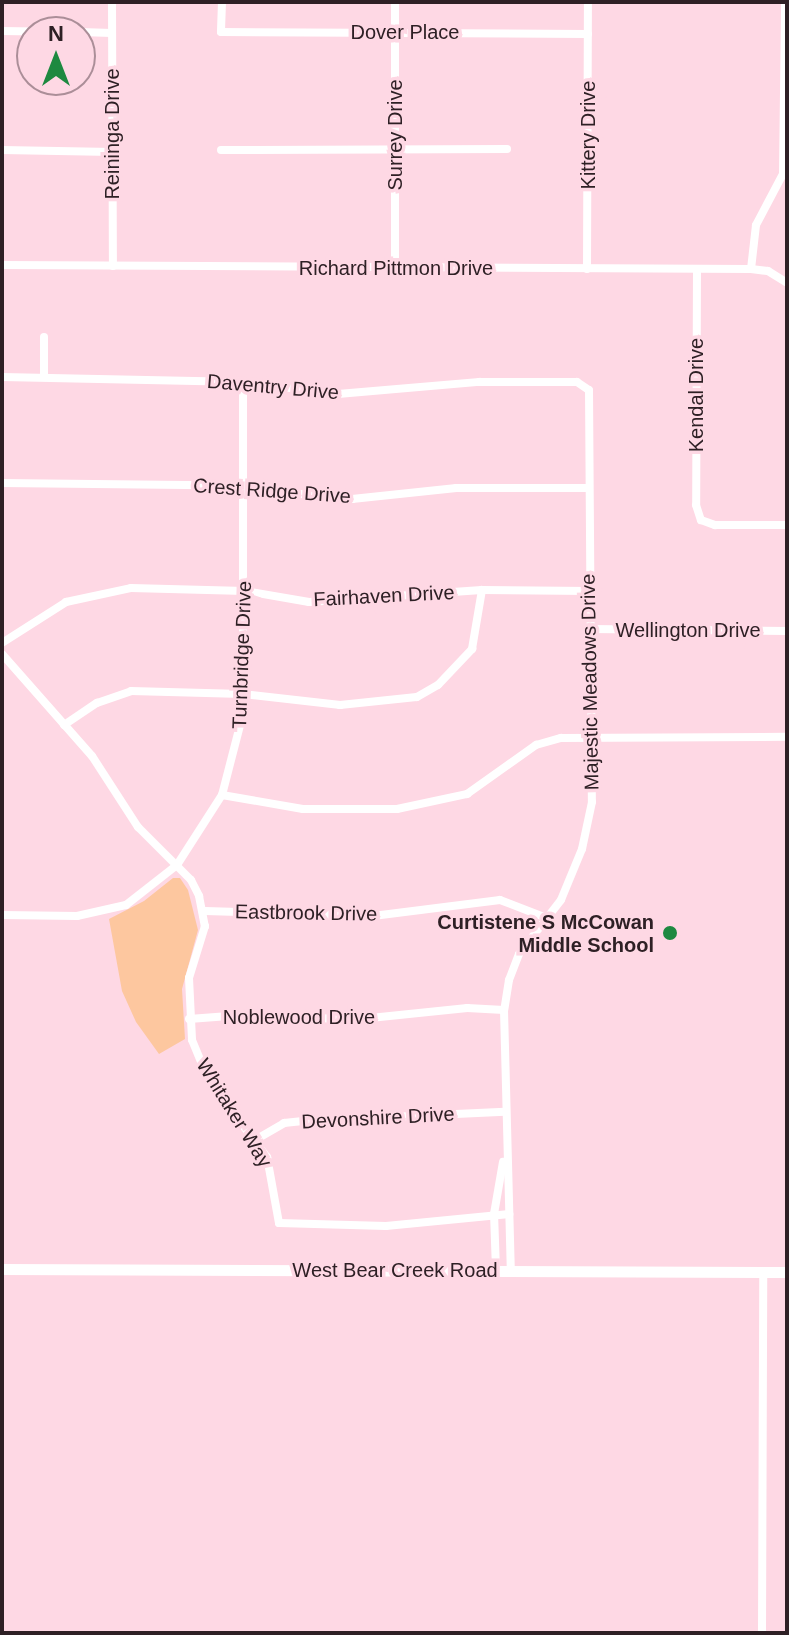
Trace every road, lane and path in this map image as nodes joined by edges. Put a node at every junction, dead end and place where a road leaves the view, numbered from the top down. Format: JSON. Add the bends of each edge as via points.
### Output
{"nodes":[{"id":1,"x":112,"y":2,"type":"edge"},
{"id":2,"x":222,"y":2,"type":"edge"},
{"id":3,"x":395,"y":2,"type":"edge"},
{"id":4,"x":588,"y":2,"type":"edge"},
{"id":5,"x":785,"y":2,"type":"edge"},
{"id":6,"x":396,"y":31,"type":"junction"},
{"id":7,"x":96,"y":32,"type":"edge"},
{"id":8,"x":112,"y":33,"type":"junction"},
{"id":9,"x":588,"y":34,"type":"junction"},
{"id":10,"x":395,"y":149,"type":"junction"},
{"id":11,"x":507,"y":149,"type":"dead end"},
{"id":12,"x":2,"y":150,"type":"edge"},
{"id":13,"x":221,"y":150,"type":"dead end"},
{"id":14,"x":113,"y":152,"type":"junction"},
{"id":15,"x":2,"y":265,"type":"edge"},
{"id":16,"x":113,"y":266,"type":"junction"},
{"id":17,"x":395,"y":268,"type":"junction"},
{"id":18,"x":587,"y":269,"type":"junction"},
{"id":19,"x":697,"y":269,"type":"junction"},
{"id":20,"x":751,"y":269,"type":"junction"},
{"id":21,"x":787,"y":283,"type":"edge"},
{"id":22,"x":44,"y":337,"type":"dead end"},
{"id":23,"x":2,"y":377,"type":"edge"},
{"id":24,"x":44,"y":377,"type":"junction"},
{"id":25,"x":243,"y":382,"type":"junction"},
{"id":26,"x":589,"y":390,"type":"joint"},
{"id":27,"x":2,"y":483,"type":"edge"},
{"id":28,"x":243,"y":487,"type":"junction"},
{"id":29,"x":589,"y":488,"type":"junction"},
{"id":30,"x":787,"y":525,"type":"edge"},
{"id":31,"x":482,"y":590,"type":"junction"},
{"id":32,"x":245,"y":591,"type":"junction"},
{"id":33,"x":589,"y":591,"type":"junction"},
{"id":34,"x":589,"y":629,"type":"junction"},
{"id":35,"x":787,"y":631,"type":"edge"},
{"id":36,"x":2,"y":643,"type":"edge"},
{"id":37,"x":2,"y":654,"type":"edge"},
{"id":38,"x":243,"y":694,"type":"junction"},
{"id":39,"x":64,"y":725,"type":"junction"},
{"id":40,"x":590,"y":736,"type":"junction"},
{"id":41,"x":787,"y":737,"type":"edge"},
{"id":42,"x":222,"y":795,"type":"junction"},
{"id":43,"x":177,"y":865,"type":"junction"},
{"id":44,"x":205,"y":911,"type":"junction"},
{"id":45,"x":2,"y":915,"type":"edge"},
{"id":46,"x":547,"y":918,"type":"junction"},
{"id":47,"x":504,"y":1010,"type":"junction"},
{"id":48,"x":189,"y":1019,"type":"junction"},
{"id":49,"x":505,"y":1112,"type":"junction"},
{"id":50,"x":255,"y":1140,"type":"junction"},
{"id":51,"x":506,"y":1145,"type":"junction"},
{"id":52,"x":494,"y":1214,"type":"junction"},
{"id":53,"x":509,"y":1214,"type":"junction"},
{"id":54,"x":2,"y":1269,"type":"edge"},
{"id":55,"x":496,"y":1270,"type":"junction"},
{"id":56,"x":511,"y":1270,"type":"junction"},
{"id":57,"x":763,"y":1272,"type":"junction"},
{"id":58,"x":787,"y":1272,"type":"edge"},
{"id":59,"x":762,"y":1633,"type":"edge"}],
"edges":[{"from":1,"to":8,"type":"street","name":"Reininga Drive"},
{"from":2,"to":6,"type":"street","name":"Dover Place","via":[[221,32]]},
{"from":3,"to":6,"type":"street","name":"Surrey Drive"},
{"from":4,"to":9,"type":"street","name":"Kittery Drive"},
{"from":5,"to":20,"type":"street","via":[[783,174],[756,225]]},
{"from":6,"to":9,"type":"street","name":"Dover Place"},
{"from":6,"to":10,"type":"street","name":"Surrey Drive"},
{"from":7,"to":8,"type":"street"},
{"from":8,"to":14,"type":"street","name":"Reininga Drive"},
{"from":9,"to":18,"type":"street","name":"Kittery Drive"},
{"from":10,"to":11,"type":"street"},
{"from":10,"to":13,"type":"street"},
{"from":10,"to":17,"type":"street","name":"Surrey Drive"},
{"from":12,"to":14,"type":"street"},
{"from":14,"to":16,"type":"street","name":"Reininga Drive"},
{"from":15,"to":16,"type":"street","name":"Richard Pittmon Drive"},
{"from":16,"to":17,"type":"street","name":"Richard Pittmon Drive"},
{"from":17,"to":18,"type":"street","name":"Richard Pittmon Drive"},
{"from":18,"to":19,"type":"street","name":"Richard Pittmon Drive"},
{"from":19,"to":20,"type":"street","name":"Richard Pittmon Drive"},
{"from":19,"to":30,"type":"street","name":"Kendal Drive","via":[[696,505],[701,520],[715,525]]},
{"from":20,"to":21,"type":"street","name":"Richard Pittmon Drive","via":[[768,271]]},
{"from":22,"to":24,"type":"street"},
{"from":23,"to":24,"type":"street","name":"Daventry Drive"},
{"from":24,"to":25,"type":"street","name":"Daventry Drive"},
{"from":25,"to":26,"type":"street","name":"Daventry Drive","via":[[338,394],[479,382],[577,382]]},
{"from":25,"to":28,"type":"street","name":"Turnbridge Drive"},
{"from":26,"to":29,"type":"street","name":"Majestic Meadows Drive"},
{"from":27,"to":28,"type":"street","name":"Crest Ridge Drive"},
{"from":28,"to":29,"type":"street","name":"Crest Ridge Drive","via":[[352,499],[456,488]]},
{"from":28,"to":32,"type":"street","name":"Turnbridge Drive"},
{"from":29,"to":33,"type":"street","name":"Majestic Meadows Drive"},
{"from":31,"to":32,"type":"street","name":"Fairhaven Drive","via":[[309,602]]},
{"from":31,"to":33,"type":"street","name":"Fairhaven Drive"},
{"from":31,"to":38,"type":"street","via":[[472,649],[438,685],[417,697],[340,705]]},
{"from":32,"to":36,"type":"street","name":"Fairhaven Drive","via":[[160,587],[98,593],[66,602]]},
{"from":32,"to":38,"type":"street","name":"Turnbridge Drive"},
{"from":33,"to":34,"type":"street","name":"Majestic Meadows Drive"},
{"from":34,"to":35,"type":"street","name":"Wellington Drive"},
{"from":34,"to":40,"type":"street","name":"Majestic Meadows Drive"},
{"from":37,"to":39,"type":"street"},
{"from":38,"to":39,"type":"street","via":[[131,691],[97,703]]},
{"from":38,"to":42,"type":"street","name":"Turnbridge Drive","via":[[238,747]]},
{"from":39,"to":43,"type":"street","via":[[92,756],[138,827]]},
{"from":40,"to":41,"type":"street"},
{"from":40,"to":42,"type":"street","via":[[536,745],[467,794],[397,809],[303,809]]},
{"from":40,"to":46,"type":"street","name":"Majestic Meadows Drive","via":[[592,802],[582,849],[561,900]]},
{"from":42,"to":43,"type":"street","name":"Turnbridge Drive"},
{"from":43,"to":44,"type":"street","via":[[191,880]]},
{"from":43,"to":45,"type":"street","name":"Turnbridge Drive","via":[[126,905],[104,913]]},
{"from":44,"to":46,"type":"street","name":"Eastbrook Drive","via":[[373,916],[500,900]]},
{"from":44,"to":48,"type":"street","name":"Whitaker Way","via":[[189,978]]},
{"from":46,"to":47,"type":"street","name":"Majestic Meadows Drive","via":[[513,967]]},
{"from":47,"to":48,"type":"street","name":"Noblewood Drive","via":[[351,1020],[256,1014]]},
{"from":47,"to":49,"type":"street","name":"Majestic Meadows Drive"},
{"from":48,"to":50,"type":"street","name":"Whitaker Way","via":[[209,1081]]},
{"from":49,"to":50,"type":"street","name":"Devonshire Drive","via":[[284,1123]]},
{"from":49,"to":51,"type":"street","name":"Majestic Meadows Drive"},
{"from":50,"to":52,"type":"street","name":"Whitaker Way","via":[[267,1157],[284,1227],[386,1226]]},
{"from":51,"to":52,"type":"street","name":"Majestic Meadows Drive"},
{"from":51,"to":53,"type":"street","name":"Majestic Meadows Drive"},
{"from":52,"to":53,"type":"street","name":"Whitaker Way"},
{"from":52,"to":55,"type":"street","name":"Majestic Meadows Drive"},
{"from":53,"to":56,"type":"street","name":"Majestic Meadows Drive"},
{"from":54,"to":55,"type":"main road","name":"West Bear Creek Road"},
{"from":55,"to":56,"type":"main road","name":"West Bear Creek Road"},
{"from":56,"to":57,"type":"main road","name":"West Bear Creek Road"},
{"from":57,"to":58,"type":"main road","name":"West Bear Creek Road"},
{"from":57,"to":59,"type":"street"}]}
